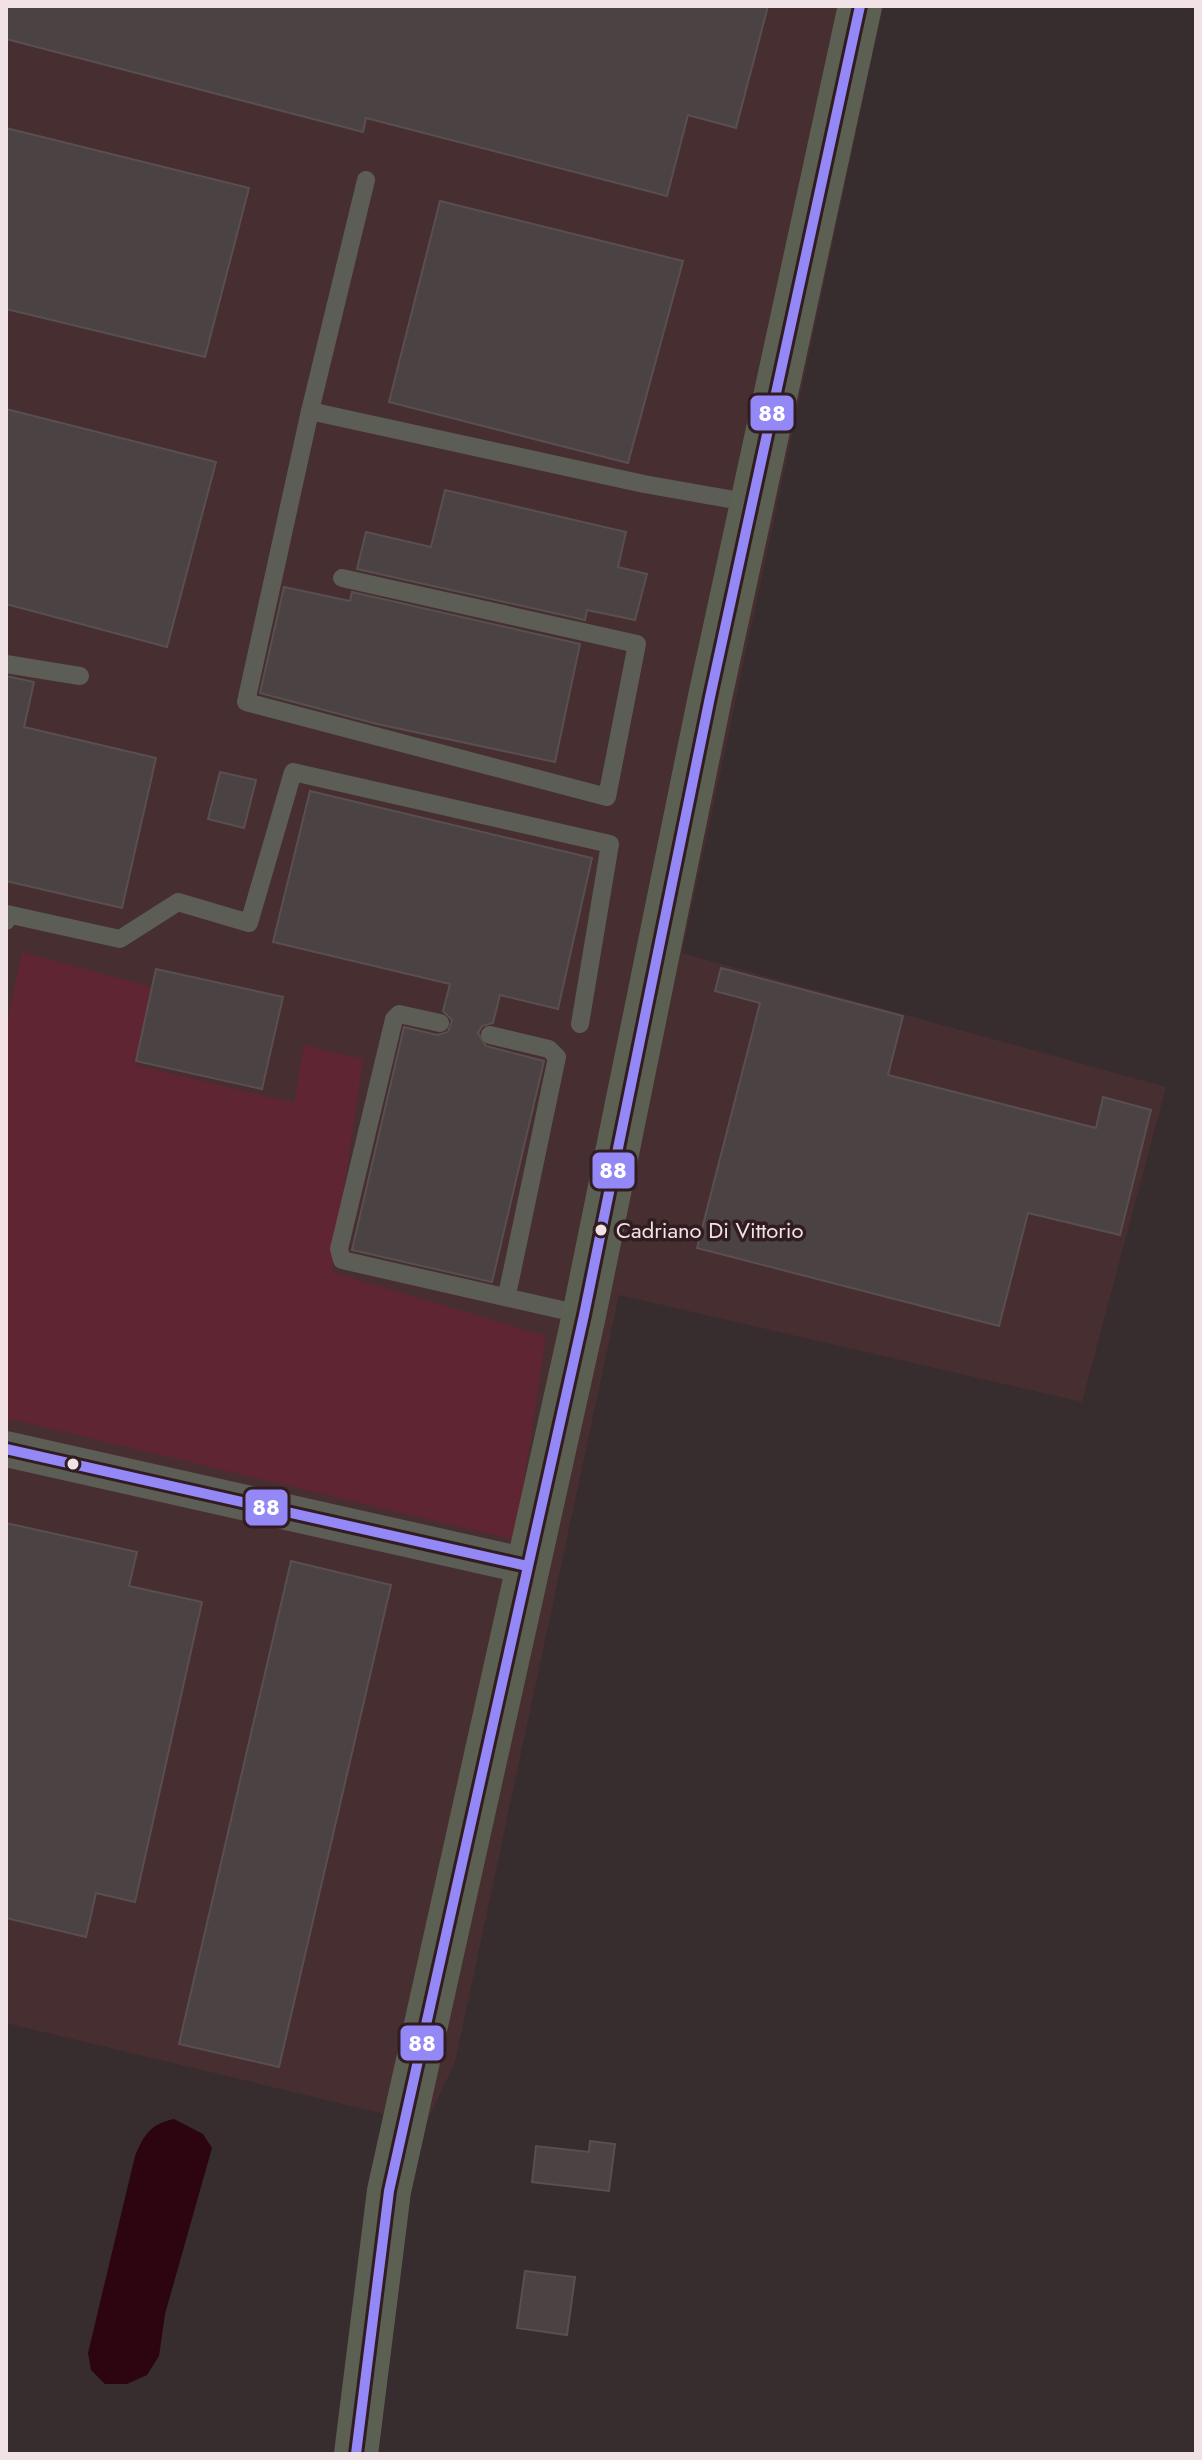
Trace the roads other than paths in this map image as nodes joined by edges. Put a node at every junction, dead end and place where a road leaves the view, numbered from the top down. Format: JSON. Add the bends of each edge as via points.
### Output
{"nodes":[{"id":1,"x":860,"y":6,"type":"edge"},
{"id":2,"x":366,"y":180,"type":"dead end"},
{"id":3,"x":310,"y":411,"type":"junction"},
{"id":4,"x":752,"y":503,"type":"junction"},
{"id":5,"x":342,"y":578,"type":"dead end"},
{"id":6,"x":6,"y":664,"type":"edge"},
{"id":7,"x":80,"y":676,"type":"dead end"},
{"id":8,"x":6,"y":921,"type":"edge"},
{"id":9,"x":440,"y":1023,"type":"dead end"},
{"id":10,"x":580,"y":1024,"type":"dead end"},
{"id":11,"x":490,"y":1035,"type":"dead end"},
{"id":12,"x":507,"y":1295,"type":"junction"},
{"id":13,"x":584,"y":1315,"type":"junction"},
{"id":14,"x":6,"y":1449,"type":"edge"},
{"id":15,"x":527,"y":1566,"type":"junction"},
{"id":16,"x":356,"y":2454,"type":"edge"}],
"edges":[{"from":1,"to":4,"type":"street"},
{"from":2,"to":3,"type":"lane"},
{"from":3,"to":4,"type":"lane"},
{"from":3,"to":5,"type":"lane","via":[[246,702],[607,797],[637,644]]},
{"from":4,"to":13,"type":"street"},
{"from":6,"to":7,"type":"lane"},
{"from":8,"to":10,"type":"lane","via":[[7,914],[120,939],[178,902],[249,923],[293,772],[610,844]]},
{"from":9,"to":12,"type":"lane","via":[[399,1014],[394,1019],[339,1254],[349,1264]]},
{"from":11,"to":12,"type":"lane","via":[[549,1049],[557,1057]]},
{"from":12,"to":13,"type":"lane"},
{"from":13,"to":15,"type":"street"},
{"from":14,"to":15,"type":"street"},
{"from":15,"to":16,"type":"street","via":[[389,2191]]}]}
